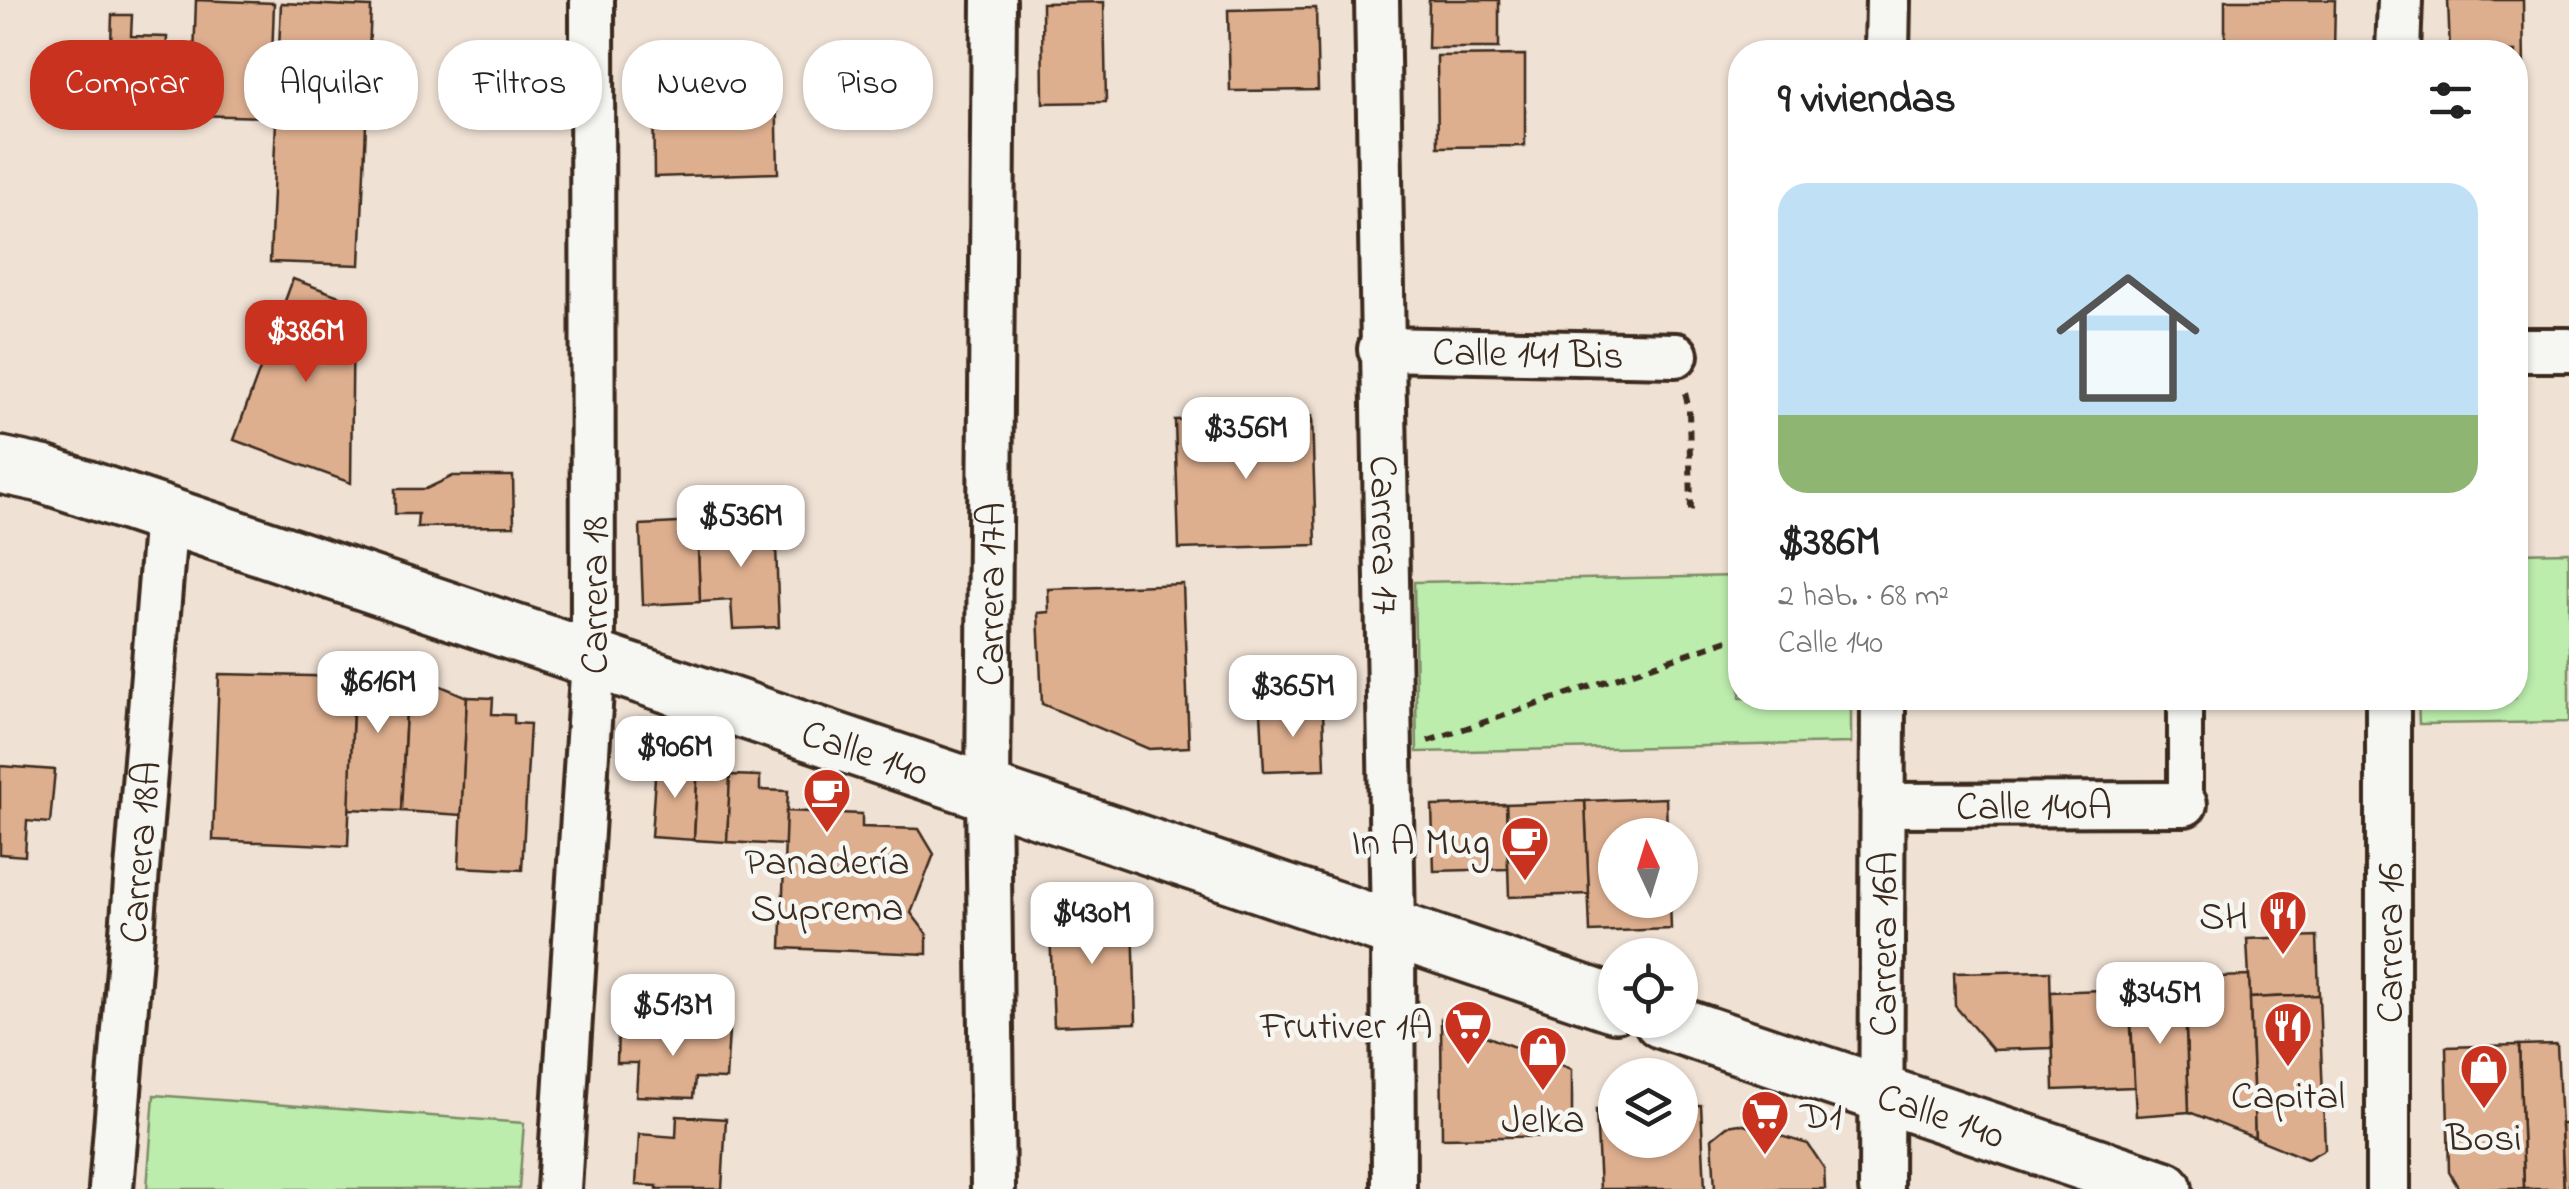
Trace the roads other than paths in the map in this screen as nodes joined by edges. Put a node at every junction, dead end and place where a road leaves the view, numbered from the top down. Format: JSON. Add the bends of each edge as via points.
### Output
{"nodes":[{"id":1,"x":592,"y":0,"type":"edge"},
{"id":2,"x":994,"y":0,"type":"edge"},
{"id":3,"x":1377,"y":0,"type":"edge"},
{"id":4,"x":1888,"y":0,"type":"edge"},
{"id":5,"x":2400,"y":0,"type":"edge"},
{"id":6,"x":1888,"y":40,"type":"edge"},
{"id":7,"x":2398,"y":40,"type":"edge"},
{"id":8,"x":1380,"y":349,"type":"junction"},
{"id":9,"x":2528,"y":350,"type":"edge"},
{"id":10,"x":2569,"y":350,"type":"edge"},
{"id":11,"x":1676,"y":355,"type":"road end"},
{"id":12,"x":0,"y":466,"type":"edge"},
{"id":13,"x":166,"y":515,"type":"junction"},
{"id":14,"x":593,"y":660,"type":"junction"},
{"id":15,"x":1883,"y":710,"type":"edge"},
{"id":16,"x":2184,"y":710,"type":"edge"},
{"id":17,"x":2388,"y":710,"type":"edge"},
{"id":18,"x":988,"y":793,"type":"junction"},
{"id":19,"x":2185,"y":804,"type":"joint"},
{"id":20,"x":1882,"y":805,"type":"junction"},
{"id":21,"x":1393,"y":929,"type":"junction"},
{"id":22,"x":1598,"y":998,"type":"edge"},
{"id":23,"x":1698,"y":1032,"type":"edge"},
{"id":24,"x":1881,"y":1094,"type":"junction"},
{"id":25,"x":111,"y":1189,"type":"edge"},
{"id":26,"x":559,"y":1189,"type":"edge"},
{"id":27,"x":993,"y":1189,"type":"edge"},
{"id":28,"x":1394,"y":1189,"type":"edge"},
{"id":29,"x":1881,"y":1189,"type":"edge"},
{"id":30,"x":2164,"y":1189,"type":"edge"},
{"id":31,"x":2388,"y":1189,"type":"edge"}],
"edges":[{"from":1,"to":14,"type":"street","name":"Carrera 18"},
{"from":2,"to":18,"type":"street","name":"Carrera 17A"},
{"from":3,"to":8,"type":"street","name":"Carrera 17"},
{"from":4,"to":6,"type":"street"},
{"from":5,"to":7,"type":"street"},
{"from":8,"to":11,"type":"street","name":"Calle 141 Bis"},
{"from":8,"to":21,"type":"street","name":"Carrera 17"},
{"from":9,"to":10,"type":"street"},
{"from":12,"to":13,"type":"street","name":"Calle 140"},
{"from":13,"to":14,"type":"street","name":"Calle 140"},
{"from":13,"to":25,"type":"street","name":"Carrera 18A"},
{"from":14,"to":18,"type":"street","name":"Calle 140"},
{"from":14,"to":26,"type":"street","name":"Carrera 18"},
{"from":15,"to":20,"type":"street","name":"Carrera 16A"},
{"from":16,"to":19,"type":"street"},
{"from":17,"to":31,"type":"street","name":"Carrera 16"},
{"from":18,"to":21,"type":"street","name":"Calle 140"},
{"from":18,"to":27,"type":"street","name":"Carrera 17A"},
{"from":19,"to":20,"type":"street","name":"Calle 140A"},
{"from":20,"to":24,"type":"street","name":"Carrera 16A"},
{"from":21,"to":22,"type":"street","name":"Calle 140"},
{"from":21,"to":28,"type":"street","name":"Carrera 17"},
{"from":23,"to":24,"type":"street","name":"Calle 140"},
{"from":24,"to":29,"type":"street","name":"Carrera 16A"},
{"from":24,"to":30,"type":"street","name":"Calle 140"}]}
